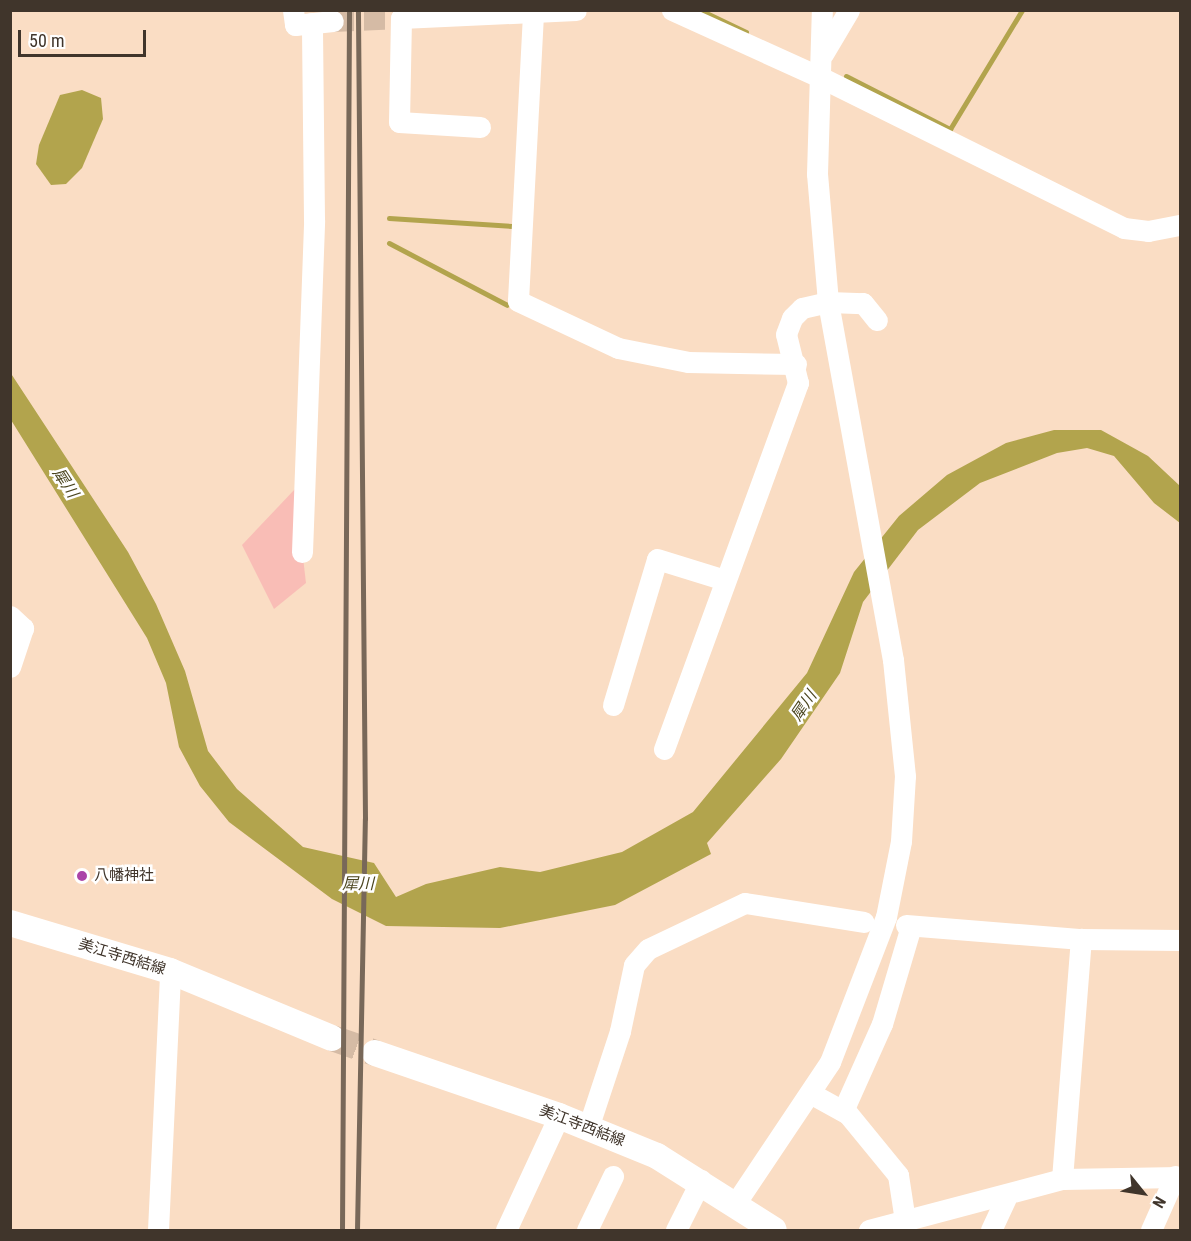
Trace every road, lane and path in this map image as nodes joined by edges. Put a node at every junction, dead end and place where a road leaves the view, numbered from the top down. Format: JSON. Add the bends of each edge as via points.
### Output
{"nodes":[{"id":1,"x":293,"y":10,"type":"edge"},
{"id":2,"x":576,"y":10,"type":"edge"},
{"id":3,"x":672,"y":10,"type":"edge"},
{"id":4,"x":822,"y":10,"type":"edge"},
{"id":5,"x":849,"y":10,"type":"edge"},
{"id":6,"x":533,"y":14,"type":"junction"},
{"id":7,"x":333,"y":21,"type":"tunnel mouth"},
{"id":8,"x":312,"y":23,"type":"junction"},
{"id":9,"x":823,"y":54,"type":"junction"},
{"id":10,"x":822,"y":78,"type":"junction"},
{"id":11,"x":480,"y":127,"type":"dead end"},
{"id":12,"x":1180,"y":225,"type":"edge"},
{"id":13,"x":828,"y":302,"type":"junction"},
{"id":14,"x":877,"y":320,"type":"dead end"},
{"id":15,"x":796,"y":364,"type":"junction"},
{"id":16,"x":302,"y":552,"type":"dead end"},
{"id":17,"x":725,"y":580,"type":"junction"},
{"id":18,"x":10,"y":616,"type":"edge"},
{"id":19,"x":10,"y":667,"type":"edge"},
{"id":20,"x":613,"y":705,"type":"dead end"},
{"id":21,"x":664,"y":749,"type":"dead end"},
{"id":22,"x":863,"y":922,"type":"dead end"},
{"id":23,"x":12,"y":926,"type":"edge"},
{"id":24,"x":1081,"y":939,"type":"junction"},
{"id":25,"x":1180,"y":940,"type":"edge"},
{"id":26,"x":170,"y":971,"type":"junction"},
{"id":27,"x":332,"y":1038,"type":"tunnel mouth"},
{"id":28,"x":375,"y":1053,"type":"tunnel mouth"},
{"id":29,"x":810,"y":1092,"type":"junction"},
{"id":30,"x":843,"y":1111,"type":"junction"},
{"id":31,"x":559,"y":1116,"type":"junction"},
{"id":32,"x":588,"y":1128,"type":"junction"},
{"id":33,"x":613,"y":1176,"type":"dead end"},
{"id":34,"x":1178,"y":1176,"type":"edge"},
{"id":35,"x":1062,"y":1179,"type":"junction"},
{"id":36,"x":701,"y":1180,"type":"junction"},
{"id":37,"x":1007,"y":1196,"type":"junction"},
{"id":38,"x":735,"y":1204,"type":"junction"},
{"id":39,"x":905,"y":1221,"type":"junction"},
{"id":40,"x":158,"y":1230,"type":"edge"},
{"id":41,"x":507,"y":1230,"type":"edge"},
{"id":42,"x":587,"y":1230,"type":"edge"},
{"id":43,"x":676,"y":1230,"type":"edge"},
{"id":44,"x":774,"y":1230,"type":"edge"},
{"id":45,"x":869,"y":1230,"type":"edge"},
{"id":46,"x":992,"y":1230,"type":"edge"},
{"id":47,"x":1151,"y":1230,"type":"edge"}],
"edges":[{"from":1,"to":8,"type":"street","via":[[294,25]]},
{"from":2,"to":6,"type":"street"},
{"from":3,"to":10,"type":"street"},
{"from":4,"to":9,"type":"street"},
{"from":5,"to":9,"type":"street"},
{"from":6,"to":11,"type":"street","via":[[400,18],[399,122]]},
{"from":6,"to":15,"type":"street","via":[[518,301],[618,348],[688,362]]},
{"from":7,"to":8,"type":"street"},
{"from":8,"to":16,"type":"street","via":[[314,220]]},
{"from":9,"to":10,"type":"street"},
{"from":10,"to":12,"type":"street","via":[[1124,228],[1148,231]]},
{"from":10,"to":13,"type":"street","via":[[817,174]]},
{"from":13,"to":14,"type":"street","via":[[863,303]]},
{"from":13,"to":15,"type":"street","via":[[802,308],[792,318],[786,334]]},
{"from":13,"to":29,"type":"street","via":[[893,660],[905,776],[901,841],[886,917],[830,1062]]},
{"from":15,"to":17,"type":"street","via":[[798,383]]},
{"from":17,"to":20,"type":"street","via":[[657,559]]},
{"from":17,"to":21,"type":"street"},
{"from":18,"to":19,"type":"street","via":[[23,628]]},
{"from":22,"to":32,"type":"street","via":[[745,903],[648,949],[634,965],[620,1030]]},
{"from":23,"to":26,"type":"main road","name":"美江寺西結線"},
{"from":24,"to":25,"type":"street"},
{"from":24,"to":30,"type":"street","via":[[908,926],[882,1024]]},
{"from":24,"to":35,"type":"street"},
{"from":26,"to":27,"type":"main road","name":"美江寺西結線"},
{"from":26,"to":40,"type":"street"},
{"from":28,"to":31,"type":"main road","name":"美江寺西結線"},
{"from":29,"to":30,"type":"street"},
{"from":29,"to":38,"type":"street"},
{"from":30,"to":39,"type":"street","via":[[898,1175]]},
{"from":31,"to":32,"type":"main road","name":"美江寺西結線"},
{"from":31,"to":41,"type":"street"},
{"from":32,"to":36,"type":"main road","name":"美江寺西結線"},
{"from":33,"to":42,"type":"street"},
{"from":34,"to":35,"type":"street"},
{"from":34,"to":47,"type":"street"},
{"from":35,"to":37,"type":"street"},
{"from":36,"to":38,"type":"main road","name":"美江寺西結線"},
{"from":36,"to":43,"type":"street"},
{"from":37,"to":39,"type":"street"},
{"from":37,"to":46,"type":"street"},
{"from":38,"to":44,"type":"main road","name":"美江寺西結線"},
{"from":39,"to":45,"type":"street"}]}
